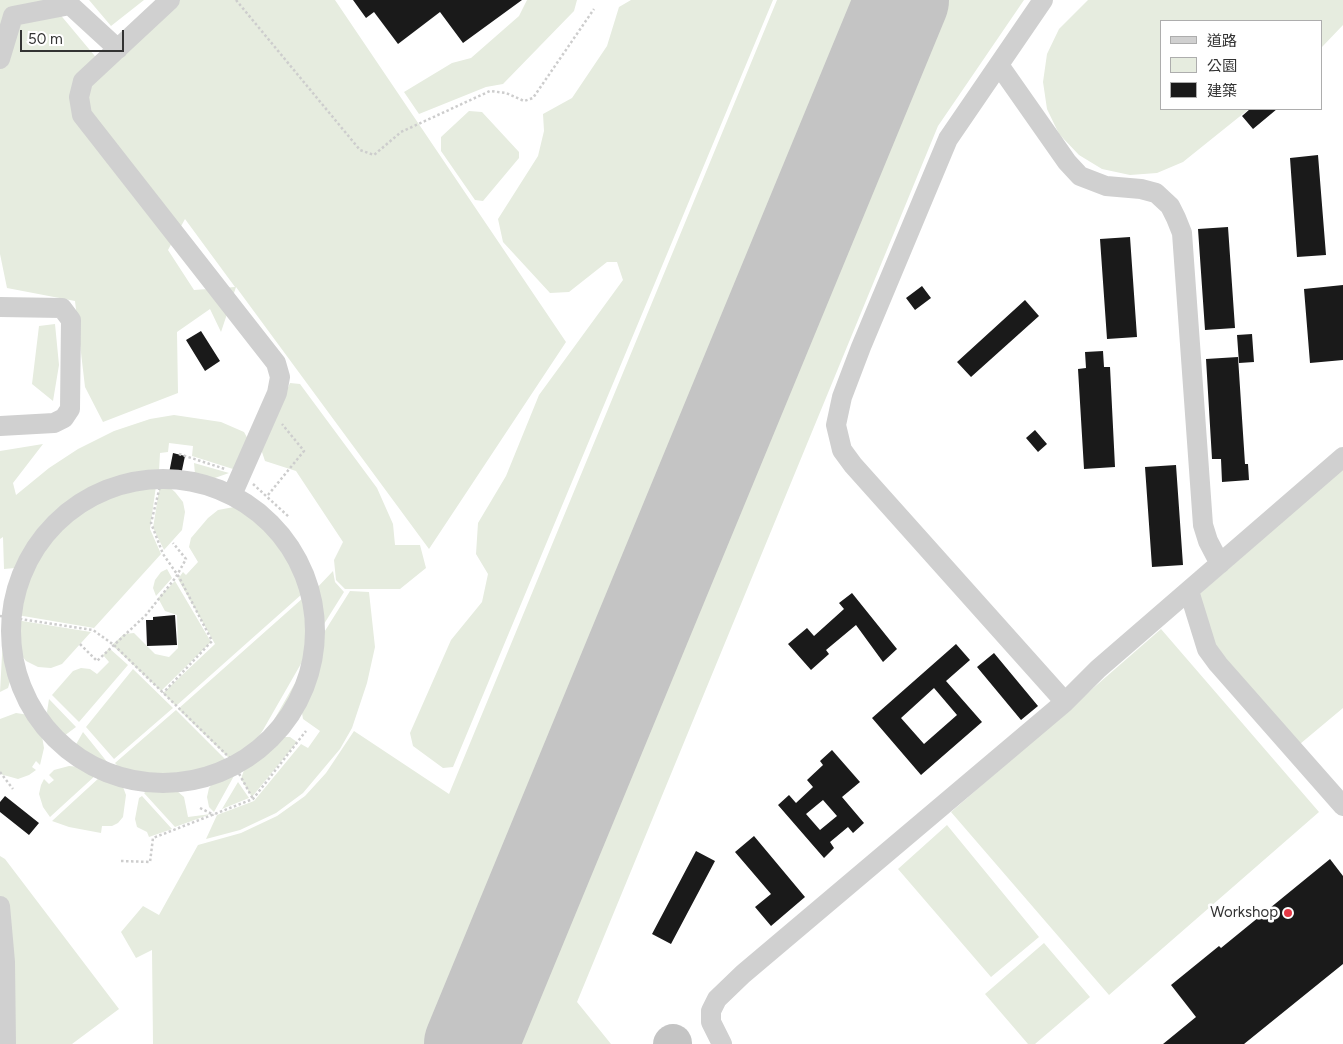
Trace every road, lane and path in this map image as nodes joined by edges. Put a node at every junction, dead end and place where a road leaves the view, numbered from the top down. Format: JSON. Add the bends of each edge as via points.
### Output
{"nodes":[{"id":1,"x":170,"y":0,"type":"edge"},
{"id":2,"x":236,"y":0,"type":"edge"},
{"id":3,"x":1043,"y":0,"type":"edge"},
{"id":4,"x":594,"y":9,"type":"dead end"},
{"id":5,"x":118,"y":49,"type":"junction"},
{"id":6,"x":0,"y":59,"type":"edge"},
{"id":7,"x":999,"y":65,"type":"junction"},
{"id":8,"x":0,"y":307,"type":"edge"},
{"id":9,"x":270,"y":409,"type":"junction"},
{"id":10,"x":0,"y":426,"type":"edge"},
{"id":11,"x":1343,"y":457,"type":"edge"},
{"id":12,"x":162,"y":478,"type":"junction"},
{"id":13,"x":232,"y":495,"type":"junction"},
{"id":14,"x":268,"y":495,"type":"dead end"},
{"id":15,"x":173,"y":544,"type":"dead end"},
{"id":16,"x":1220,"y":564,"type":"junction"},
{"id":17,"x":1189,"y":591,"type":"junction"},
{"id":18,"x":6,"y":616,"type":"edge"},
{"id":19,"x":80,"y":644,"type":"dead end"},
{"id":20,"x":114,"y":645,"type":"junction"},
{"id":21,"x":163,"y":694,"type":"junction"},
{"id":22,"x":1065,"y":702,"type":"junction"},
{"id":23,"x":306,"y":731,"type":"dead end"},
{"id":24,"x":234,"y":766,"type":"junction"},
{"id":25,"x":0,"y":772,"type":"edge"},
{"id":26,"x":12,"y":789,"type":"dead end"},
{"id":27,"x":253,"y":799,"type":"junction"},
{"id":28,"x":1343,"y":806,"type":"edge"},
{"id":29,"x":200,"y":808,"type":"dead end"},
{"id":30,"x":214,"y":815,"type":"junction"},
{"id":31,"x":121,"y":861,"type":"dead end"},
{"id":32,"x":0,"y":906,"type":"edge"},
{"id":33,"x":711,"y":1022,"type":"junction"},
{"id":34,"x":6,"y":1044,"type":"edge"},
{"id":35,"x":703,"y":1044,"type":"edge"},
{"id":36,"x":722,"y":1044,"type":"edge"}],
"edges":[{"from":1,"to":5,"type":"lane"},
{"from":2,"to":4,"type":"path","via":[[360,150],[374,155],[401,132],[490,91],[506,93],[524,101],[534,98]]},
{"from":3,"to":7,"type":"lane"},
{"from":5,"to":6,"type":"lane","via":[[70,5],[13,16]]},
{"from":5,"to":9,"type":"lane","via":[[83,81],[79,97],[82,114],[276,363],[280,377]]},
{"from":7,"to":16,"type":"lane","via":[[1080,176],[1106,186],[1156,193],[1170,206],[1176,218],[1182,233],[1203,525]]},
{"from":7,"to":22,"type":"lane","via":[[948,139],[842,397],[837,437],[853,465]]},
{"from":8,"to":10,"type":"lane","via":[[62,308],[71,320],[71,330],[70,409],[64,418],[54,423]]},
{"from":9,"to":13,"type":"lane"},
{"from":9,"to":14,"type":"path","via":[[304,451]]},
{"from":11,"to":16,"type":"lane"},
{"from":12,"to":13,"type":"lane","via":[[198,483]]},
{"from":12,"to":18,"type":"lane","via":[[108,488],[61,518],[42,538],[28,561]]},
{"from":12,"to":21,"type":"path","via":[[151,523],[163,554],[179,577],[212,641]]},
{"from":13,"to":24,"type":"lane","via":[[262,516],[296,559],[310,594],[314,630],[308,675],[288,717],[264,745]]},
{"from":15,"to":20,"type":"path","via":[[186,559],[179,571],[146,615]]},
{"from":16,"to":17,"type":"lane"},
{"from":17,"to":22,"type":"lane","via":[[1098,669]]},
{"from":17,"to":28,"type":"lane","via":[[1207,649]]},
{"from":18,"to":20,"type":"path","via":[[93,630]]},
{"from":18,"to":24,"type":"lane","via":[[14,660],[26,698],[50,733],[77,758],[110,774],[164,784],[200,779]]},
{"from":19,"to":20,"type":"path","via":[[97,661]]},
{"from":20,"to":21,"type":"path"},
{"from":21,"to":24,"type":"path","via":[[231,759]]},
{"from":22,"to":33,"type":"lane","via":[[743,974],[717,999],[711,1011]]},
{"from":23,"to":27,"type":"path"},
{"from":24,"to":27,"type":"path"},
{"from":25,"to":26,"type":"path"},
{"from":27,"to":30,"type":"path"},
{"from":29,"to":30,"type":"path"},
{"from":30,"to":31,"type":"path","via":[[153,838],[150,862]]},
{"from":32,"to":34,"type":"lane","via":[[5,962]]},
{"from":33,"to":35,"type":"lane"},
{"from":33,"to":36,"type":"lane"}]}
